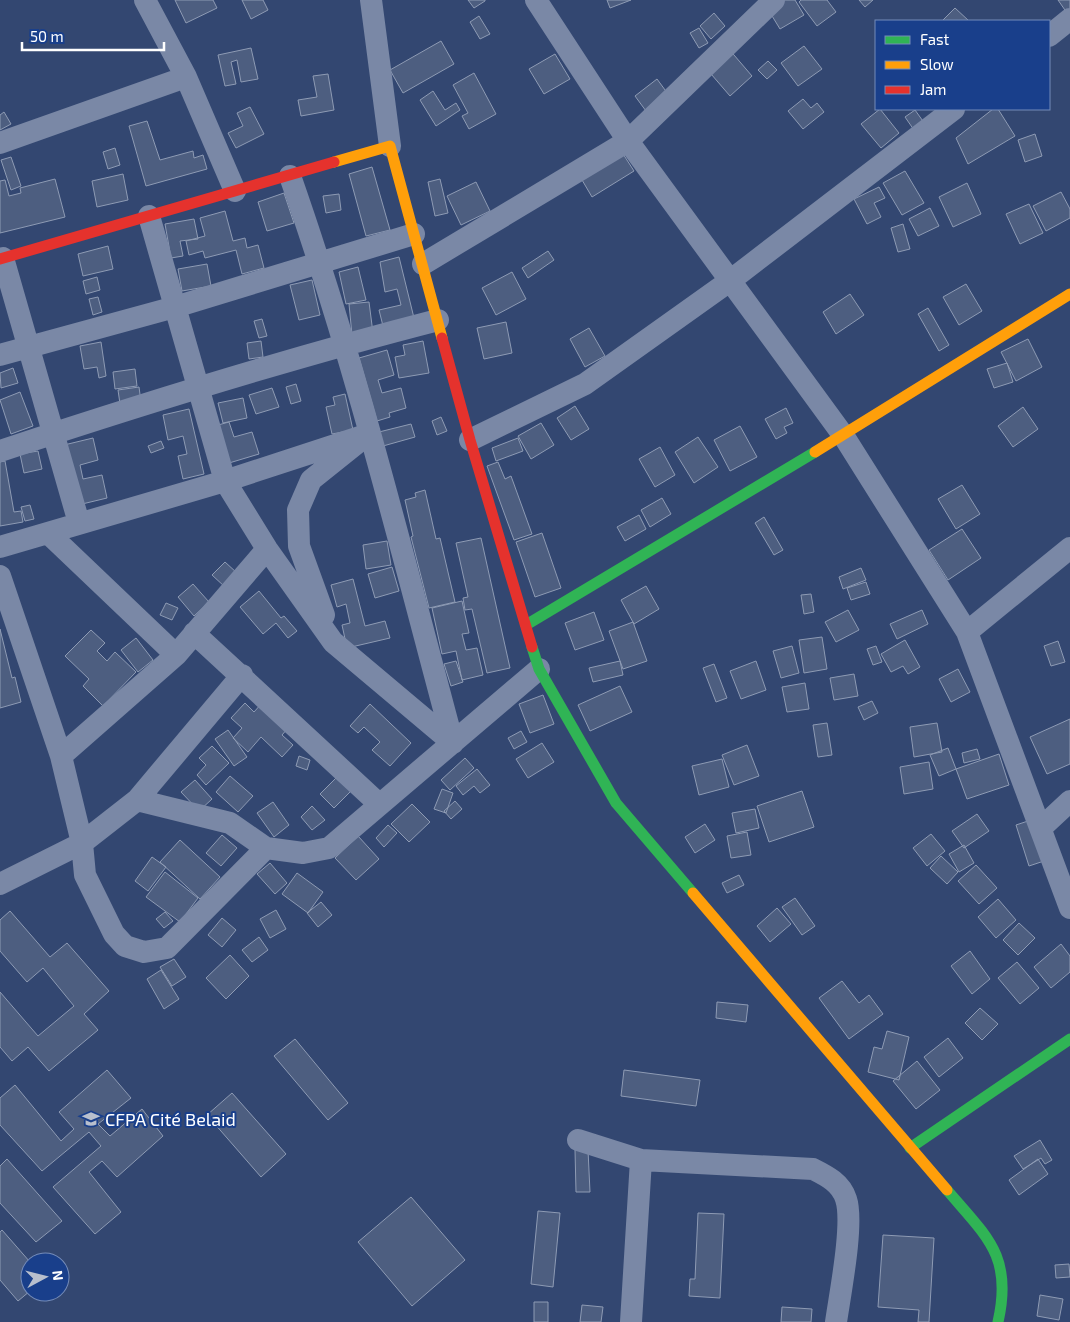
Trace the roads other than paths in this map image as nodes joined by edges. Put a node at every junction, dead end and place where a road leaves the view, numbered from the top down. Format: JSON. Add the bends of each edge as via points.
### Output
{"nodes":[{"id":1,"x":145,"y":0,"type":"edge"},
{"id":2,"x":371,"y":0,"type":"edge"},
{"id":3,"x":536,"y":0,"type":"edge"},
{"id":4,"x":774,"y":0,"type":"edge"},
{"id":5,"x":1070,"y":19,"type":"edge"},
{"id":6,"x":1050,"y":35,"type":"edge"},
{"id":7,"x":186,"y":78,"type":"junction"},
{"id":8,"x":953,"y":110,"type":"edge"},
{"id":9,"x":628,"y":141,"type":"junction"},
{"id":10,"x":0,"y":142,"type":"edge"},
{"id":11,"x":390,"y":146,"type":"junction"},
{"id":12,"x":290,"y":176,"type":"junction"},
{"id":13,"x":235,"y":192,"type":"junction"},
{"id":14,"x":149,"y":216,"type":"junction"},
{"id":15,"x":414,"y":234,"type":"junction"},
{"id":16,"x":1,"y":259,"type":"edge"},
{"id":17,"x":321,"y":264,"type":"junction"},
{"id":18,"x":423,"y":264,"type":"junction"},
{"id":19,"x":731,"y":280,"type":"junction"},
{"id":20,"x":1070,"y":294,"type":"edge"},
{"id":21,"x":175,"y":307,"type":"junction"},
{"id":22,"x":438,"y":320,"type":"junction"},
{"id":23,"x":345,"y":344,"type":"junction"},
{"id":24,"x":27,"y":347,"type":"junction"},
{"id":25,"x":0,"y":355,"type":"edge"},
{"id":26,"x":197,"y":387,"type":"junction"},
{"id":27,"x":52,"y":434,"type":"junction"},
{"id":28,"x":369,"y":434,"type":"junction"},
{"id":29,"x":843,"y":436,"type":"junction"},
{"id":30,"x":470,"y":440,"type":"junction"},
{"id":31,"x":0,"y":451,"type":"edge"},
{"id":32,"x":225,"y":481,"type":"junction"},
{"id":33,"x":79,"y":523,"type":"junction"},
{"id":34,"x":48,"y":533,"type":"junction"},
{"id":35,"x":0,"y":547,"type":"edge"},
{"id":36,"x":1070,"y":548,"type":"edge"},
{"id":37,"x":267,"y":549,"type":"junction"},
{"id":38,"x":0,"y":576,"type":"edge"},
{"id":39,"x":526,"y":625,"type":"junction"},
{"id":40,"x":967,"y":632,"type":"junction"},
{"id":41,"x":194,"y":633,"type":"junction"},
{"id":42,"x":333,"y":642,"type":"junction"},
{"id":43,"x":176,"y":655,"type":"junction"},
{"id":44,"x":539,"y":669,"type":"junction"},
{"id":45,"x":242,"y":675,"type":"junction"},
{"id":46,"x":454,"y":743,"type":"junction"},
{"id":47,"x":61,"y":756,"type":"junction"},
{"id":48,"x":137,"y":800,"type":"junction"},
{"id":49,"x":1070,"y":801,"type":"edge"},
{"id":50,"x":379,"y":804,"type":"junction"},
{"id":51,"x":1041,"y":828,"type":"junction"},
{"id":52,"x":82,"y":843,"type":"junction"},
{"id":53,"x":266,"y":848,"type":"junction"},
{"id":54,"x":1,"y":881,"type":"edge"},
{"id":55,"x":1070,"y":908,"type":"edge"},
{"id":56,"x":1070,"y":1040,"type":"edge"},
{"id":57,"x":578,"y":1140,"type":"dead end"},
{"id":58,"x":910,"y":1148,"type":"junction"},
{"id":59,"x":641,"y":1160,"type":"junction"},
{"id":60,"x":631,"y":1322,"type":"edge"},
{"id":61,"x":836,"y":1322,"type":"edge"},
{"id":62,"x":998,"y":1322,"type":"edge"}],
"edges":[{"from":1,"to":7,"type":"street"},
{"from":2,"to":11,"type":"street"},
{"from":3,"to":9,"type":"street"},
{"from":4,"to":9,"type":"street"},
{"from":5,"to":6,"type":"street"},
{"from":7,"to":10,"type":"street"},
{"from":7,"to":13,"type":"street"},
{"from":8,"to":19,"type":"street"},
{"from":9,"to":18,"type":"street"},
{"from":9,"to":19,"type":"street"},
{"from":11,"to":12,"type":"street"},
{"from":11,"to":15,"type":"street"},
{"from":12,"to":13,"type":"street"},
{"from":12,"to":17,"type":"street"},
{"from":13,"to":14,"type":"street"},
{"from":14,"to":16,"type":"street"},
{"from":14,"to":21,"type":"street"},
{"from":15,"to":17,"type":"street"},
{"from":15,"to":18,"type":"street"},
{"from":16,"to":24,"type":"street"},
{"from":17,"to":21,"type":"street"},
{"from":17,"to":23,"type":"street"},
{"from":18,"to":22,"type":"street"},
{"from":19,"to":29,"type":"street"},
{"from":19,"to":30,"type":"street","via":[[585,384]]},
{"from":20,"to":29,"type":"street"},
{"from":21,"to":24,"type":"street"},
{"from":21,"to":26,"type":"street"},
{"from":22,"to":23,"type":"street"},
{"from":22,"to":30,"type":"street"},
{"from":23,"to":26,"type":"street"},
{"from":23,"to":28,"type":"street"},
{"from":24,"to":25,"type":"street"},
{"from":24,"to":27,"type":"street"},
{"from":26,"to":27,"type":"street"},
{"from":26,"to":32,"type":"street"},
{"from":27,"to":31,"type":"street"},
{"from":27,"to":33,"type":"street"},
{"from":28,"to":32,"type":"street"},
{"from":28,"to":42,"type":"street","via":[[311,480],[298,510],[299,546]]},
{"from":28,"to":46,"type":"street"},
{"from":29,"to":39,"type":"street"},
{"from":29,"to":40,"type":"street"},
{"from":30,"to":39,"type":"street"},
{"from":32,"to":33,"type":"street"},
{"from":32,"to":37,"type":"street"},
{"from":33,"to":34,"type":"street"},
{"from":34,"to":35,"type":"street"},
{"from":34,"to":43,"type":"street"},
{"from":36,"to":40,"type":"street"},
{"from":37,"to":41,"type":"street"},
{"from":37,"to":42,"type":"street"},
{"from":38,"to":47,"type":"street"},
{"from":39,"to":44,"type":"street"},
{"from":40,"to":51,"type":"street"},
{"from":41,"to":43,"type":"street"},
{"from":41,"to":45,"type":"street"},
{"from":42,"to":46,"type":"street"},
{"from":43,"to":47,"type":"street"},
{"from":44,"to":46,"type":"street"},
{"from":44,"to":58,"type":"street","via":[[616,804]]},
{"from":45,"to":48,"type":"street"},
{"from":45,"to":50,"type":"street"},
{"from":46,"to":50,"type":"street"},
{"from":47,"to":52,"type":"street"},
{"from":48,"to":52,"type":"street"},
{"from":48,"to":53,"type":"street","via":[[230,823]]},
{"from":49,"to":51,"type":"street"},
{"from":50,"to":53,"type":"street","via":[[329,848],[303,853]]},
{"from":51,"to":55,"type":"street"},
{"from":52,"to":53,"type":"street","via":[[85,875],[114,934],[125,946],[144,952],[167,948]]},
{"from":52,"to":54,"type":"street"},
{"from":56,"to":58,"type":"street"},
{"from":57,"to":59,"type":"street"},
{"from":58,"to":62,"type":"street","via":[[988,1238],[1002,1263],[1004,1280]]},
{"from":59,"to":60,"type":"street"},
{"from":59,"to":61,"type":"street","via":[[813,1169],[833,1179],[846,1198],[850,1217]]}]}
